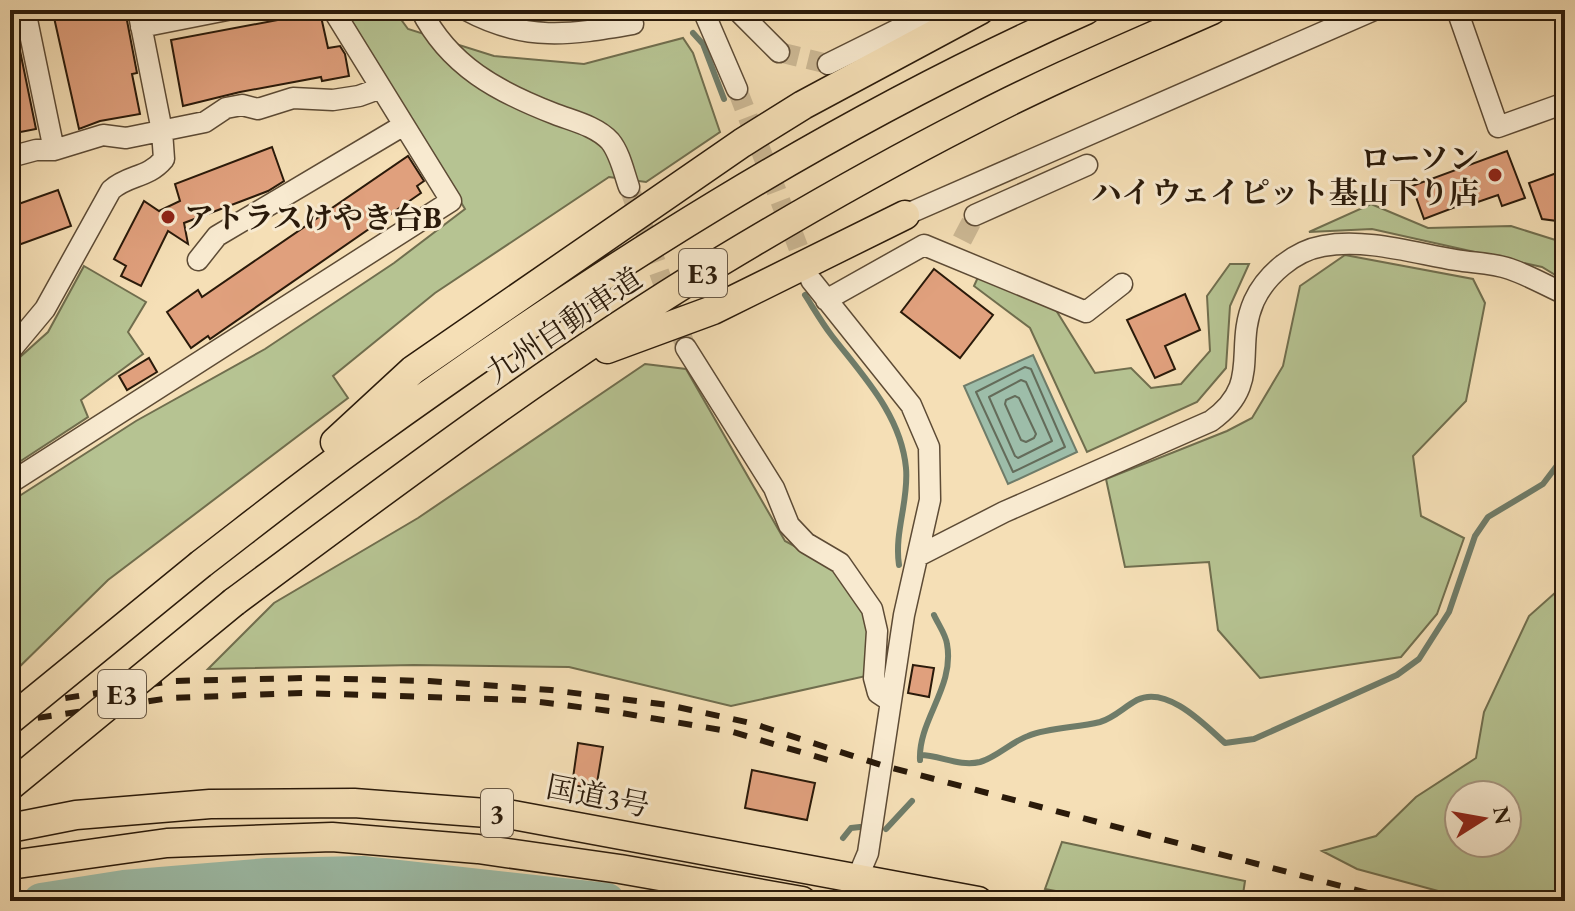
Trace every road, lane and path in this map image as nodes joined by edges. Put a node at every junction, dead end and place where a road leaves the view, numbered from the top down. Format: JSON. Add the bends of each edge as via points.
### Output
{"nodes":[{"id":1,"x":25,"y":10,"type":"edge"},
{"id":2,"x":227,"y":10,"type":"edge"},
{"id":3,"x":333,"y":10,"type":"edge"},
{"id":4,"x":421,"y":10,"type":"edge"},
{"id":5,"x":466,"y":10,"type":"edge"},
{"id":6,"x":703,"y":10,"type":"edge"},
{"id":7,"x":737,"y":10,"type":"edge"},
{"id":8,"x":750,"y":10,"type":"edge"},
{"id":9,"x":937,"y":10,"type":"edge"},
{"id":10,"x":980,"y":10,"type":"edge"},
{"id":11,"x":1086,"y":10,"type":"edge"},
{"id":12,"x":1212,"y":10,"type":"edge"},
{"id":13,"x":1374,"y":10,"type":"edge"},
{"id":14,"x":1457,"y":10,"type":"edge"},
{"id":15,"x":140,"y":18,"type":"edge"},
{"id":16,"x":633,"y":24,"type":"dead end"},
{"id":17,"x":759,"y":33,"type":"junction"},
{"id":18,"x":779,"y":52,"type":"tunnel mouth"},
{"id":19,"x":828,"y":64,"type":"tunnel mouth"},
{"id":20,"x":381,"y":88,"type":"junction"},
{"id":21,"x":737,"y":89,"type":"tunnel mouth"},
{"id":22,"x":1565,"y":103,"type":"edge"},
{"id":23,"x":404,"y":125,"type":"junction"},
{"id":24,"x":162,"y":131,"type":"junction"},
{"id":25,"x":54,"y":150,"type":"junction"},
{"id":26,"x":10,"y":157,"type":"edge"},
{"id":27,"x":1087,"y":165,"type":"dead end"},
{"id":28,"x":629,"y":187,"type":"tunnel mouth"},
{"id":29,"x":905,"y":215,"type":"joint"},
{"id":30,"x":975,"y":215,"type":"tunnel mouth"},
{"id":31,"x":198,"y":260,"type":"dead end"},
{"id":32,"x":811,"y":280,"type":"tunnel mouth"},
{"id":33,"x":1122,"y":284,"type":"dead end"},
{"id":34,"x":1565,"y":294,"type":"edge"},
{"id":35,"x":826,"y":300,"type":"junction"},
{"id":36,"x":686,"y":348,"type":"tunnel mouth"},
{"id":37,"x":10,"y":351,"type":"edge"},
{"id":38,"x":561,"y":366,"type":"junction"},
{"id":39,"x":10,"y":483,"type":"edge"},
{"id":40,"x":918,"y":556,"type":"junction"},
{"id":41,"x":201,"y":564,"type":"junction"},
{"id":42,"x":890,"y":701,"type":"junction"},
{"id":43,"x":10,"y":720,"type":"edge"},
{"id":44,"x":10,"y":786,"type":"edge"},
{"id":45,"x":10,"y":828,"type":"edge"},
{"id":46,"x":10,"y":865,"type":"edge"},
{"id":47,"x":855,"y":890,"type":"edge"},
{"id":48,"x":802,"y":901,"type":"edge"},
{"id":49,"x":978,"y":901,"type":"edge"}],
"edges":[{"from":1,"to":25,"type":"street"},
{"from":2,"to":15,"type":"street"},
{"from":3,"to":20,"type":"street"},
{"from":4,"to":28,"type":"street","via":[[444,47],[482,80],[593,128],[611,142]]},
{"from":5,"to":16,"type":"street","via":[[536,34]]},
{"from":6,"to":21,"type":"street"},
{"from":7,"to":17,"type":"street"},
{"from":8,"to":17,"type":"street"},
{"from":9,"to":19,"type":"street"},
{"from":10,"to":41,"type":"highway","via":[[742,143],[413,370]]},
{"from":11,"to":41,"type":"highway","name":"九州自動車道","number":"E3","via":[[948,77],[695,217],[368,437]]},
{"from":12,"to":38,"type":"highway","name":"九州自動車道","number":"E3","via":[[971,121],[717,264]]},
{"from":13,"to":29,"type":"street"},
{"from":14,"to":22,"type":"street","via":[[1498,127]]},
{"from":15,"to":24,"type":"street"},
{"from":17,"to":18,"type":"street"},
{"from":20,"to":23,"type":"street"},
{"from":20,"to":24,"type":"street","via":[[333,100],[293,98],[258,109],[226,108],[205,122]]},
{"from":23,"to":31,"type":"street","via":[[217,236]]},
{"from":23,"to":39,"type":"street","via":[[451,201]]},
{"from":24,"to":25,"type":"street","via":[[126,138],[103,135]]},
{"from":24,"to":37,"type":"street","via":[[164,159],[154,171],[111,190],[45,309]]},
{"from":25,"to":26,"type":"street"},
{"from":27,"to":30,"type":"street"},
{"from":29,"to":38,"type":"highway","via":[[713,310]]},
{"from":32,"to":35,"type":"street"},
{"from":33,"to":35,"type":"street","via":[[1086,312],[958,248],[924,245]]},
{"from":34,"to":40,"type":"street","via":[[1509,268],[1359,244],[1308,251],[1272,274],[1254,301],[1241,389],[1229,409]]},
{"from":35,"to":40,"type":"street","via":[[911,405],[929,447],[930,500]]},
{"from":36,"to":42,"type":"street","via":[[774,488],[789,525],[806,543],[840,563],[872,609],[877,631],[874,678],[878,693]]},
{"from":38,"to":44,"type":"highway","name":"九州自動車道","number":"E3","bridge":true,"via":[[234,602]]},
{"from":40,"to":42,"type":"street"},
{"from":41,"to":43,"type":"highway","name":"九州自動車道","number":"E3","bridge":true},
{"from":42,"to":47,"type":"street","via":[[868,853]]},
{"from":45,"to":47,"type":"highway","name":"国道3号","number":"3","via":[[76,815],[210,804],[354,803],[513,815]]},
{"from":46,"to":48,"type":"highway","number":"3","via":[[167,843],[332,837],[478,849]]},
{"from":47,"to":49,"type":"highway","name":"国道3号","number":"3"}]}
